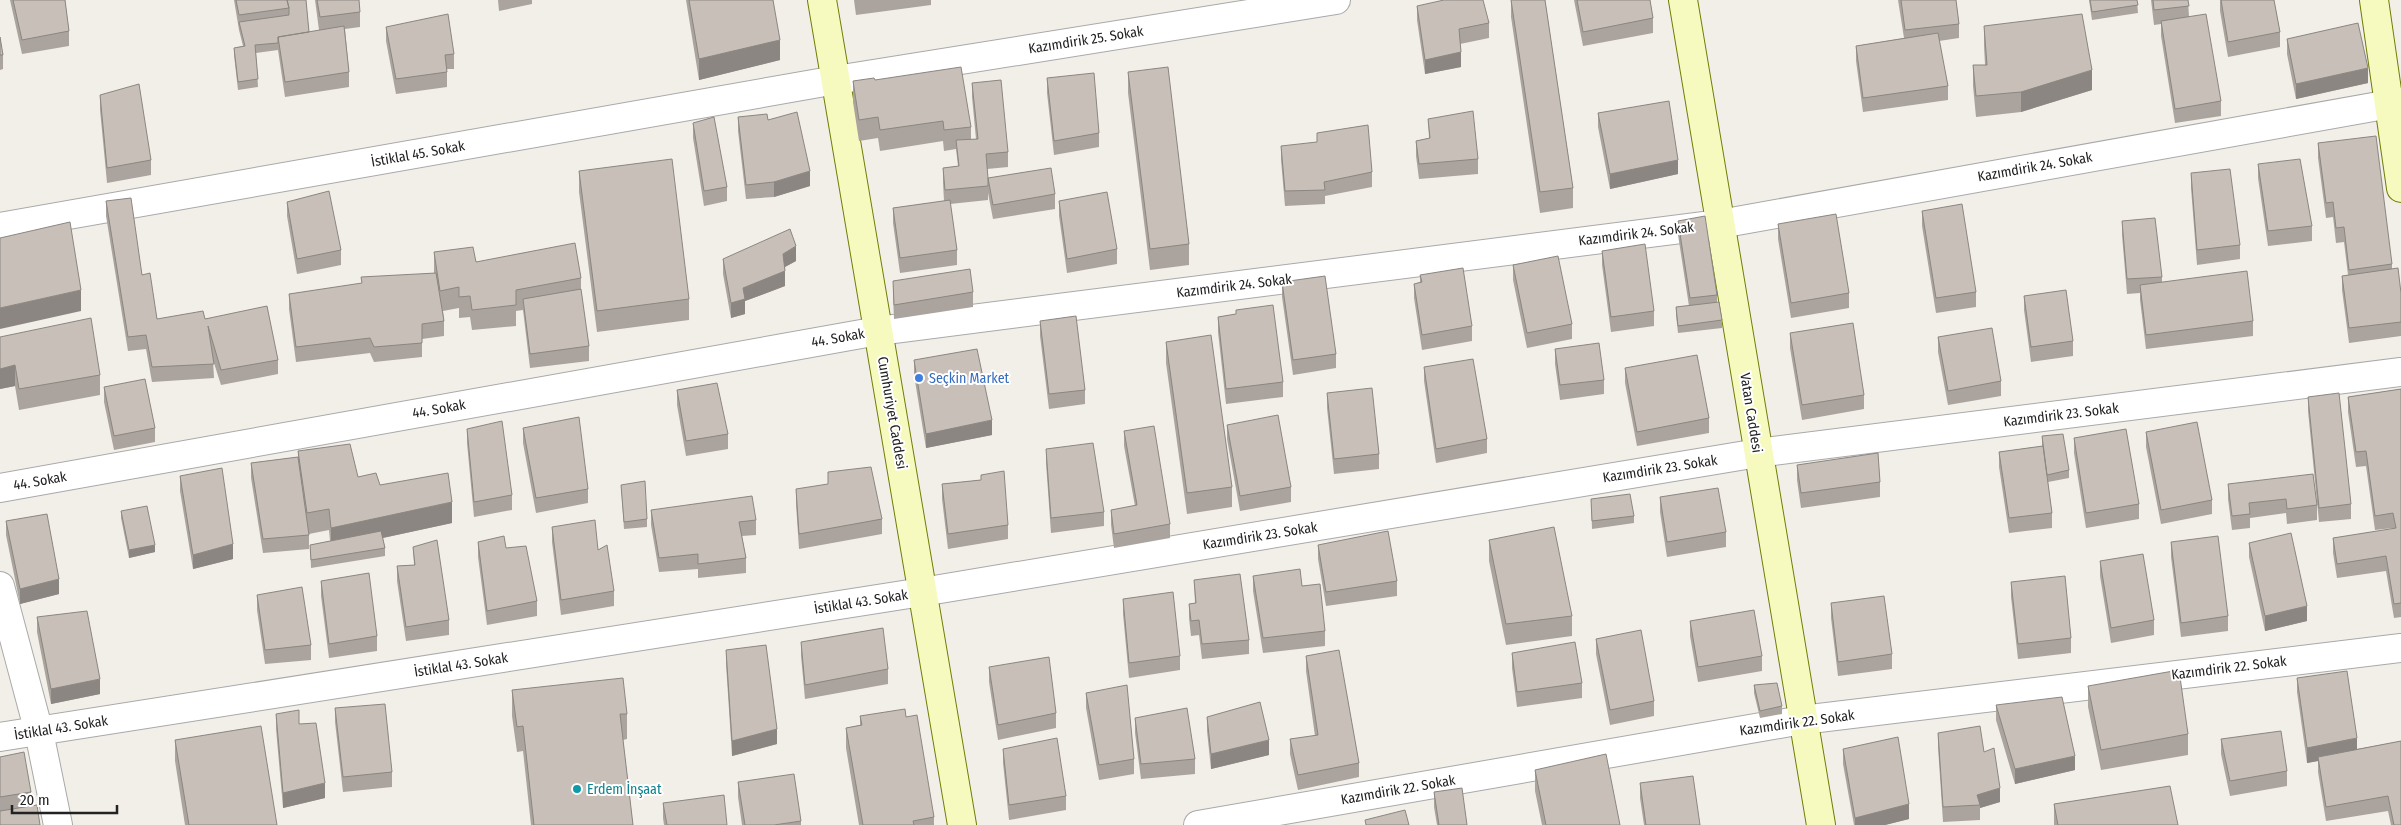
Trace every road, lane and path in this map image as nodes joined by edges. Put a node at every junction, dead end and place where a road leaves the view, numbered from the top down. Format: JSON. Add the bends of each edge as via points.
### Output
{"nodes":[{"id":1,"x":822,"y":0,"type":"edge"},
{"id":2,"x":1336,"y":0,"type":"edge"},
{"id":3,"x":1683,"y":0,"type":"edge"},
{"id":4,"x":2374,"y":0,"type":"edge"},
{"id":5,"x":836,"y":80,"type":"junction"},
{"id":6,"x":2395,"y":103,"type":"edge"},
{"id":7,"x":2401,"y":188,"type":"edge"},
{"id":8,"x":1720,"y":224,"type":"junction"},
{"id":9,"x":0,"y":227,"type":"edge"},
{"id":10,"x":878,"y":331,"type":"junction"},
{"id":11,"x":2401,"y":372,"type":"edge"},
{"id":12,"x":1758,"y":453,"type":"junction"},
{"id":13,"x":0,"y":488,"type":"edge"},
{"id":14,"x":0,"y":586,"type":"edge"},
{"id":15,"x":922,"y":592,"type":"junction"},
{"id":16,"x":2401,"y":648,"type":"edge"},
{"id":17,"x":1802,"y":720,"type":"junction"},
{"id":18,"x":39,"y":732,"type":"junction"},
{"id":19,"x":0,"y":737,"type":"edge"},
{"id":20,"x":58,"y":825,"type":"edge"},
{"id":21,"x":962,"y":825,"type":"edge"},
{"id":22,"x":1198,"y":825,"type":"edge"},
{"id":23,"x":1820,"y":825,"type":"edge"}],
"edges":[{"from":1,"to":5,"type":"street","name":"Cumhuriyet Caddesi"},
{"from":2,"to":5,"type":"street","name":"Kazımdirik 25. Sokak"},
{"from":3,"to":8,"type":"street","name":"Vatan Caddesi"},
{"from":4,"to":6,"type":"street"},
{"from":5,"to":9,"type":"street","name":"İstiklal 45. Sokak"},
{"from":5,"to":10,"type":"street","name":"Cumhuriyet Caddesi"},
{"from":6,"to":7,"type":"street"},
{"from":6,"to":8,"type":"street","name":"Kazımdirik 24. Sokak"},
{"from":8,"to":10,"type":"street","name":"Kazımdirik 24. Sokak"},
{"from":8,"to":12,"type":"street","name":"Vatan Caddesi"},
{"from":10,"to":13,"type":"street","name":"44. Sokak"},
{"from":10,"to":15,"type":"street","name":"Cumhuriyet Caddesi"},
{"from":11,"to":12,"type":"street","name":"Kazımdirik 23. Sokak"},
{"from":12,"to":15,"type":"street","name":"Kazımdirik 23. Sokak"},
{"from":12,"to":17,"type":"street","name":"Vatan Caddesi"},
{"from":14,"to":18,"type":"street"},
{"from":15,"to":18,"type":"street","name":"İstiklal 43. Sokak"},
{"from":15,"to":21,"type":"street","name":"Cumhuriyet Caddesi"},
{"from":16,"to":17,"type":"street","name":"Kazımdirik 22. Sokak"},
{"from":17,"to":22,"type":"street","name":"Kazımdirik 22. Sokak"},
{"from":17,"to":23,"type":"street","name":"Vatan Caddesi"},
{"from":18,"to":19,"type":"street","name":"İstiklal 43. Sokak"},
{"from":18,"to":20,"type":"street"}]}
